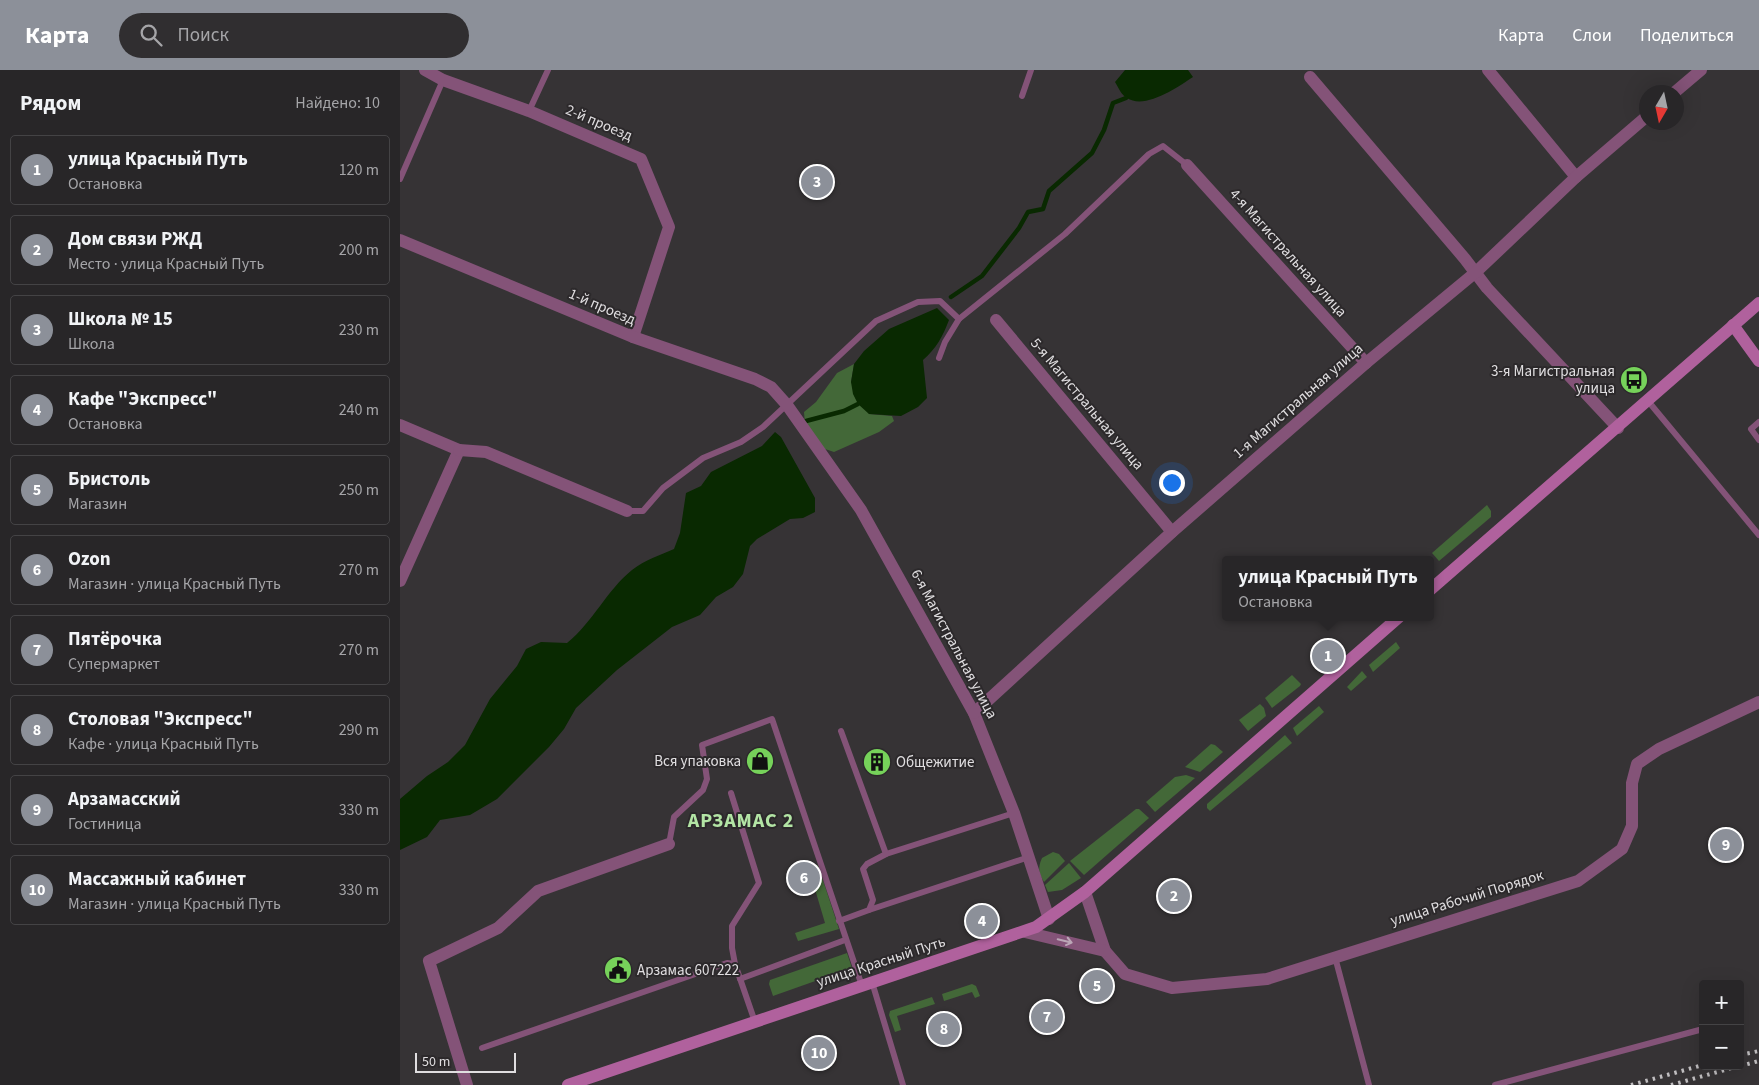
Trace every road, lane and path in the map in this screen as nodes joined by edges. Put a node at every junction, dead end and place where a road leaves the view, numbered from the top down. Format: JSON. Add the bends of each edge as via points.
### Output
{"nodes":[{"id":1,"x":548,"y":70,"type":"edge"},
{"id":2,"x":1031,"y":70,"type":"edge"},
{"id":3,"x":1488,"y":70,"type":"edge"},
{"id":4,"x":1701,"y":70,"type":"edge"},
{"id":5,"x":434,"y":74,"type":"edge"},
{"id":6,"x":1310,"y":77,"type":"dead end"},
{"id":7,"x":1683,"y":85,"type":"edge"},
{"id":8,"x":1022,"y":96,"type":"dead end"},
{"id":9,"x":529,"y":111,"type":"junction"},
{"id":10,"x":1639,"y":122,"type":"edge"},
{"id":11,"x":1187,"y":165,"type":"joint"},
{"id":12,"x":1576,"y":177,"type":"junction"},
{"id":13,"x":400,"y":179,"type":"edge"},
{"id":14,"x":400,"y":240,"type":"edge"},
{"id":15,"x":1476,"y":272,"type":"junction"},
{"id":16,"x":1759,"y":303,"type":"edge"},
{"id":17,"x":959,"y":318,"type":"junction"},
{"id":18,"x":996,"y":320,"type":"dead end"},
{"id":19,"x":1733,"y":325,"type":"junction"},
{"id":20,"x":633,"y":337,"type":"junction"},
{"id":21,"x":939,"y":358,"type":"dead end"},
{"id":22,"x":1759,"y":361,"type":"edge"},
{"id":23,"x":1366,"y":363,"type":"junction"},
{"id":24,"x":1648,"y":401,"type":"junction"},
{"id":25,"x":787,"y":405,"type":"junction"},
{"id":26,"x":1759,"y":422,"type":"edge"},
{"id":27,"x":400,"y":425,"type":"edge"},
{"id":28,"x":1618,"y":428,"type":"junction"},
{"id":29,"x":1759,"y":440,"type":"edge"},
{"id":30,"x":459,"y":450,"type":"junction"},
{"id":31,"x":627,"y":511,"type":"joint"},
{"id":32,"x":1172,"y":532,"type":"junction"},
{"id":33,"x":1759,"y":535,"type":"edge"},
{"id":34,"x":400,"y":581,"type":"edge"},
{"id":35,"x":1434,"y":587,"type":"edge"},
{"id":36,"x":1394,"y":621,"type":"edge"},
{"id":37,"x":1759,"y":702,"type":"edge"},
{"id":38,"x":974,"y":713,"type":"junction"},
{"id":39,"x":842,"y":731,"type":"dead end"},
{"id":40,"x":731,"y":794,"type":"dead end"},
{"id":41,"x":1014,"y":813,"type":"junction"},
{"id":42,"x":669,"y":844,"type":"joint"},
{"id":43,"x":886,"y":854,"type":"junction"},
{"id":44,"x":1029,"y":857,"type":"junction"},
{"id":45,"x":1086,"y":892,"type":"junction"},
{"id":46,"x":869,"y":910,"type":"junction"},
{"id":47,"x":1049,"y":919,"type":"junction"},
{"id":48,"x":839,"y":921,"type":"junction"},
{"id":49,"x":1025,"y":932,"type":"junction"},
{"id":50,"x":845,"y":940,"type":"junction"},
{"id":51,"x":1105,"y":951,"type":"junction"},
{"id":52,"x":1335,"y":957,"type":"junction"},
{"id":53,"x":735,"y":964,"type":"junction"},
{"id":54,"x":740,"y":978,"type":"junction"},
{"id":55,"x":867,"y":984,"type":"junction"},
{"id":56,"x":755,"y":1022,"type":"junction"},
{"id":57,"x":1699,"y":1030,"type":"edge"},
{"id":58,"x":482,"y":1048,"type":"dead end"},
{"id":59,"x":467,"y":1085,"type":"edge"},
{"id":60,"x":568,"y":1085,"type":"edge"},
{"id":61,"x":903,"y":1085,"type":"edge"},
{"id":62,"x":1369,"y":1085,"type":"edge"},
{"id":63,"x":1495,"y":1085,"type":"edge"}],
"edges":[{"from":1,"to":9,"type":"lane"},
{"from":2,"to":8,"type":"lane"},
{"from":3,"to":12,"type":"street"},
{"from":4,"to":7,"type":"street"},
{"from":5,"to":9,"type":"street","name":"2-й проезд"},
{"from":5,"to":13,"type":"lane"},
{"from":6,"to":15,"type":"street"},
{"from":9,"to":20,"type":"street","name":"2-й проезд","via":[[641,159],[669,227]]},
{"from":10,"to":12,"type":"street","name":"1-я Магистральная улица"},
{"from":11,"to":17,"type":"lane","via":[[1163,146],[1149,154],[1064,234]]},
{"from":11,"to":23,"type":"street","name":"4-я Магистральная улица"},
{"from":12,"to":15,"type":"street","name":"1-я Магистральная улица"},
{"from":14,"to":20,"type":"street","name":"1-й проезд"},
{"from":15,"to":23,"type":"street","name":"1-я Магистральная улица"},
{"from":15,"to":28,"type":"street","via":[[1487,288]]},
{"from":16,"to":19,"type":"main road"},
{"from":17,"to":21,"type":"lane"},
{"from":17,"to":25,"type":"lane","via":[[940,300],[918,302],[876,321]]},
{"from":18,"to":32,"type":"street","name":"5-я Магистральная улица"},
{"from":19,"to":22,"type":"main road"},
{"from":19,"to":24,"type":"main road"},
{"from":20,"to":25,"type":"street","name":"1-й проезд","via":[[755,379],[770,387]]},
{"from":23,"to":32,"type":"street","name":"1-я Магистральная улица"},
{"from":24,"to":28,"type":"main road"},
{"from":24,"to":33,"type":"lane"},
{"from":25,"to":31,"type":"lane","via":[[740,442],[703,458],[663,488],[643,511]]},
{"from":25,"to":38,"type":"street","name":"6-я Магистральная улица","via":[[862,510]]},
{"from":26,"to":29,"type":"lane","via":[[1751,429]]},
{"from":27,"to":30,"type":"street"},
{"from":28,"to":35,"type":"main road"},
{"from":30,"to":31,"type":"street","via":[[486,452]]},
{"from":30,"to":34,"type":"street"},
{"from":32,"to":38,"type":"street","name":"1-я Магистральная улица"},
{"from":36,"to":45,"type":"main road","name":"улица Красный Путь"},
{"from":37,"to":52,"type":"street","name":"улица Рабочий Порядок","via":[[1659,749],[1637,764],[1632,783],[1632,826],[1622,848],[1578,881]]},
{"from":38,"to":41,"type":"street","name":"6-я Магистральная улица"},
{"from":39,"to":43,"type":"lane"},
{"from":40,"to":53,"type":"lane","via":[[759,883],[732,926]]},
{"from":41,"to":43,"type":"lane"},
{"from":41,"to":44,"type":"street","name":"6-я Магистральная улица"},
{"from":42,"to":48,"type":"lane","via":[[674,817],[702,790],[707,779],[702,745],[772,719]]},
{"from":42,"to":59,"type":"street","via":[[538,891],[498,928],[429,961]]},
{"from":43,"to":46,"type":"lane","via":[[863,869],[873,900]]},
{"from":44,"to":46,"type":"lane"},
{"from":44,"to":47,"type":"street","name":"6-я Магистральная улица"},
{"from":45,"to":47,"type":"main road","name":"улица Красный Путь"},
{"from":45,"to":51,"type":"street","name":"улица Рабочий Порядок"},
{"from":46,"to":48,"type":"lane"},
{"from":47,"to":49,"type":"main road","name":"улица Красный Путь"},
{"from":48,"to":50,"type":"lane"},
{"from":49,"to":51,"type":"street","one_way":true},
{"from":49,"to":55,"type":"main road","name":"улица Красный Путь"},
{"from":50,"to":54,"type":"lane"},
{"from":50,"to":55,"type":"lane"},
{"from":51,"to":52,"type":"street","name":"улица Рабочий Порядок","via":[[1125,974],[1172,988],[1267,979]]},
{"from":52,"to":62,"type":"lane"},
{"from":53,"to":54,"type":"lane"},
{"from":53,"to":58,"type":"lane","via":[[727,963]]},
{"from":54,"to":56,"type":"lane"},
{"from":55,"to":56,"type":"main road","name":"улица Красный Путь"},
{"from":55,"to":61,"type":"lane"},
{"from":56,"to":60,"type":"main road","name":"улица Красный Путь"},
{"from":57,"to":63,"type":"lane"}]}
